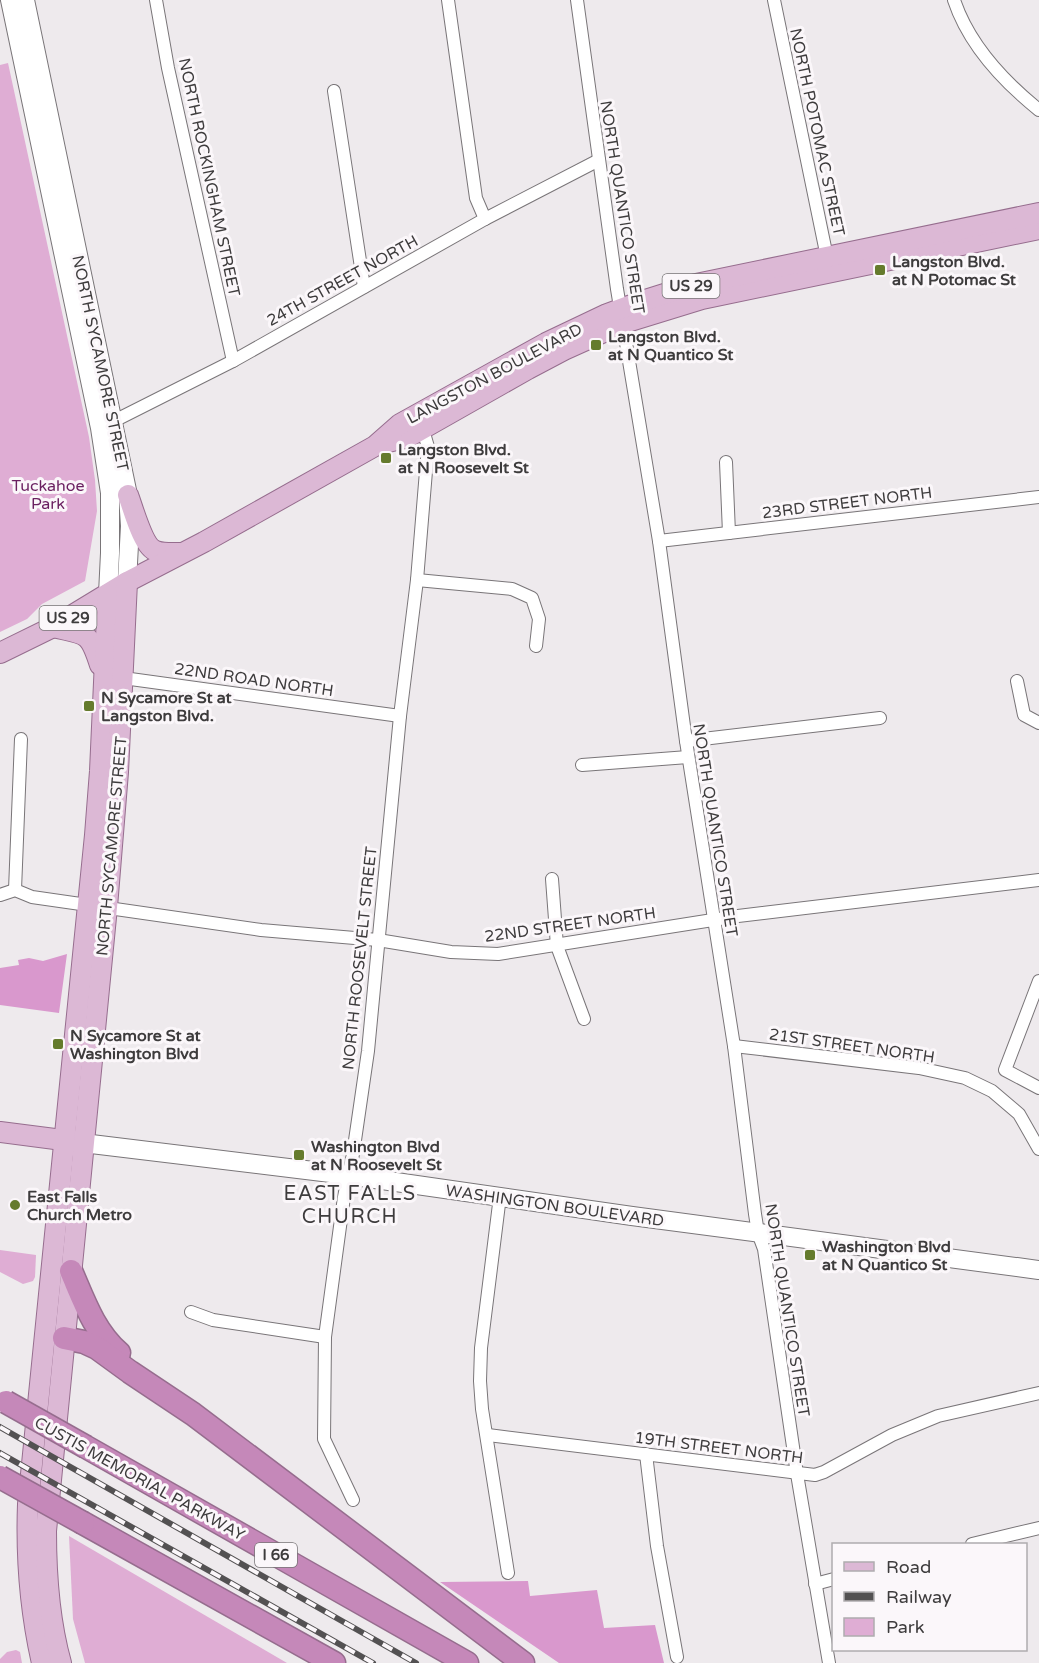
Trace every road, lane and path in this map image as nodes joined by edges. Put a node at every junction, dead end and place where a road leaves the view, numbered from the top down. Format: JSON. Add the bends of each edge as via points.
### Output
{"nodes":[{"id":1,"x":10,"y":0,"type":"edge"},
{"id":2,"x":25,"y":0,"type":"edge"},
{"id":3,"x":156,"y":0,"type":"edge"},
{"id":4,"x":448,"y":0,"type":"edge"},
{"id":5,"x":577,"y":0,"type":"edge"},
{"id":6,"x":774,"y":0,"type":"edge"},
{"id":7,"x":954,"y":0,"type":"edge"},
{"id":8,"x":334,"y":91,"type":"dead end"},
{"id":9,"x":1039,"y":110,"type":"edge"},
{"id":10,"x":599,"y":160,"type":"junction"},
{"id":11,"x":1039,"y":213,"type":"edge"},
{"id":12,"x":485,"y":219,"type":"junction"},
{"id":13,"x":1039,"y":229,"type":"edge"},
{"id":14,"x":828,"y":264,"type":"junction"},
{"id":15,"x":364,"y":287,"type":"junction"},
{"id":16,"x":623,"y":316,"type":"junction"},
{"id":17,"x":233,"y":361,"type":"junction"},
{"id":18,"x":420,"y":421,"type":"junction"},
{"id":19,"x":107,"y":424,"type":"junction"},
{"id":20,"x":726,"y":462,"type":"dead end"},
{"id":21,"x":128,"y":495,"type":"junction"},
{"id":22,"x":1039,"y":497,"type":"edge"},
{"id":23,"x":729,"y":533,"type":"junction"},
{"id":24,"x":659,"y":541,"type":"junction"},
{"id":25,"x":181,"y":553,"type":"junction"},
{"id":26,"x":417,"y":580,"type":"junction"},
{"id":27,"x":128,"y":582,"type":"junction"},
{"id":28,"x":108,"y":594,"type":"junction"},
{"id":29,"x":53,"y":627,"type":"junction"},
{"id":30,"x":536,"y":646,"type":"dead end"},
{"id":31,"x":0,"y":653,"type":"edge"},
{"id":32,"x":113,"y":677,"type":"junction"},
{"id":33,"x":1017,"y":681,"type":"dead end"},
{"id":34,"x":400,"y":716,"type":"junction"},
{"id":35,"x":880,"y":718,"type":"dead end"},
{"id":36,"x":1039,"y":723,"type":"edge"},
{"id":37,"x":21,"y":738,"type":"dead end"},
{"id":38,"x":686,"y":741,"type":"junction"},
{"id":39,"x":688,"y":757,"type":"junction"},
{"id":40,"x":582,"y":765,"type":"dead end"},
{"id":41,"x":552,"y":879,"type":"dead end"},
{"id":42,"x":1039,"y":880,"type":"edge"},
{"id":43,"x":15,"y":890,"type":"junction"},
{"id":44,"x":0,"y":895,"type":"edge"},
{"id":45,"x":98,"y":906,"type":"junction"},
{"id":46,"x":712,"y":921,"type":"junction"},
{"id":47,"x":378,"y":940,"type":"junction"},
{"id":48,"x":557,"y":946,"type":"junction"},
{"id":49,"x":1039,"y":981,"type":"edge"},
{"id":50,"x":584,"y":1019,"type":"dead end"},
{"id":51,"x":734,"y":1046,"type":"junction"},
{"id":52,"x":1039,"y":1088,"type":"edge"},
{"id":53,"x":0,"y":1132,"type":"edge"},
{"id":54,"x":74,"y":1142,"type":"junction"},
{"id":55,"x":1039,"y":1149,"type":"edge"},
{"id":56,"x":347,"y":1175,"type":"junction"},
{"id":57,"x":500,"y":1196,"type":"junction"},
{"id":58,"x":758,"y":1233,"type":"junction"},
{"id":59,"x":1039,"y":1270,"type":"edge"},
{"id":60,"x":71,"y":1271,"type":"junction"},
{"id":61,"x":190,"y":1312,"type":"dead end"},
{"id":62,"x":55,"y":1335,"type":"junction"},
{"id":63,"x":325,"y":1337,"type":"junction"},
{"id":64,"x":1039,"y":1393,"type":"edge"},
{"id":65,"x":167,"y":1397,"type":"junction"},
{"id":66,"x":3,"y":1400,"type":"edge"},
{"id":67,"x":488,"y":1435,"type":"junction"},
{"id":68,"x":646,"y":1454,"type":"junction"},
{"id":69,"x":796,"y":1474,"type":"junction"},
{"id":70,"x":0,"y":1477,"type":"edge"},
{"id":71,"x":353,"y":1500,"type":"dead end"},
{"id":72,"x":1039,"y":1528,"type":"edge"},
{"id":73,"x":980,"y":1543,"type":"edge"},
{"id":74,"x":508,"y":1573,"type":"dead end"},
{"id":75,"x":832,"y":1580,"type":"edge"},
{"id":76,"x":815,"y":1584,"type":"junction"},
{"id":77,"x":677,"y":1657,"type":"dead end"},
{"id":78,"x":42,"y":1663,"type":"edge"},
{"id":79,"x":61,"y":1663,"type":"edge"},
{"id":80,"x":334,"y":1663,"type":"edge"},
{"id":81,"x":467,"y":1663,"type":"edge"},
{"id":82,"x":523,"y":1663,"type":"edge"},
{"id":83,"x":829,"y":1663,"type":"edge"}],
"edges":[{"from":1,"to":19,"type":"main road","name":"NORTH SYCAMORE STREET"},
{"from":2,"to":19,"type":"main road","name":"NORTH SYCAMORE STREET"},
{"from":3,"to":17,"type":"street","name":"NORTH ROCKINGHAM STREET"},
{"from":4,"to":12,"type":"street","via":[[476,198]]},
{"from":5,"to":10,"type":"street","name":"NORTH QUANTICO STREET"},
{"from":6,"to":14,"type":"street","name":"NORTH POTOMAC STREET"},
{"from":7,"to":9,"type":"street","via":[[983,54]]},
{"from":8,"to":15,"type":"street"},
{"from":10,"to":12,"type":"street","name":"24TH STREET NORTH"},
{"from":10,"to":16,"type":"street","name":"NORTH QUANTICO STREET"},
{"from":11,"to":14,"type":"main road","name":"LANGSTON BOULEVARD","number":"US 29"},
{"from":12,"to":15,"type":"street","name":"24TH STREET NORTH"},
{"from":13,"to":14,"type":"main road","name":"LANGSTON BOULEVARD","number":"US 29"},
{"from":14,"to":16,"type":"main road","name":"LANGSTON BOULEVARD","number":"US 29","via":[[696,284]]},
{"from":15,"to":17,"type":"street","name":"24TH STREET NORTH"},
{"from":16,"to":18,"type":"main road","name":"LANGSTON BOULEVARD","number":"US 29","via":[[572,329]]},
{"from":16,"to":24,"type":"street","name":"NORTH QUANTICO STREET"},
{"from":17,"to":19,"type":"street","name":"24TH STREET NORTH"},
{"from":18,"to":25,"type":"main road","name":"LANGSTON BOULEVARD","number":"US 29","via":[[400,424],[375,446]]},
{"from":18,"to":26,"type":"street","name":"NORTH ROOSEVELT STREET","via":[[428,447]]},
{"from":19,"to":21,"type":"main road","name":"NORTH SYCAMORE STREET"},
{"from":19,"to":28,"type":"main road","name":"NORTH SYCAMORE STREET"},
{"from":20,"to":23,"type":"street"},
{"from":21,"to":25,"type":"main road","via":[[150,548]]},
{"from":21,"to":27,"type":"main road","name":"NORTH SYCAMORE STREET"},
{"from":22,"to":23,"type":"street","name":"23RD STREET NORTH"},
{"from":23,"to":24,"type":"street","name":"23RD STREET NORTH"},
{"from":24,"to":38,"type":"street","name":"NORTH QUANTICO STREET"},
{"from":25,"to":27,"type":"main road","name":"LANGSTON BOULEVARD","number":"US 29"},
{"from":26,"to":30,"type":"street","via":[[512,589],[532,598],[539,619]]},
{"from":26,"to":34,"type":"street","name":"NORTH ROOSEVELT STREET"},
{"from":27,"to":28,"type":"main road","name":"LANGSTON BOULEVARD","number":"US 29"},
{"from":27,"to":32,"type":"main road","name":"NORTH SYCAMORE STREET"},
{"from":28,"to":29,"type":"main road","name":"LANGSTON BOULEVARD","number":"US 29"},
{"from":28,"to":32,"type":"main road","name":"NORTH SYCAMORE STREET"},
{"from":29,"to":31,"type":"main road","name":"LANGSTON BOULEVARD","number":"US 29"},
{"from":29,"to":32,"type":"main road","via":[[90,638]]},
{"from":32,"to":34,"type":"street","name":"22ND ROAD NORTH"},
{"from":32,"to":45,"type":"main road","name":"NORTH SYCAMORE STREET","via":[[100,771]]},
{"from":33,"to":36,"type":"street","via":[[1024,715]]},
{"from":34,"to":47,"type":"street","name":"NORTH ROOSEVELT STREET"},
{"from":35,"to":38,"type":"street"},
{"from":37,"to":43,"type":"street"},
{"from":38,"to":39,"type":"street","name":"NORTH QUANTICO STREET"},
{"from":39,"to":40,"type":"street"},
{"from":39,"to":46,"type":"street","name":"NORTH QUANTICO STREET"},
{"from":41,"to":48,"type":"street"},
{"from":42,"to":46,"type":"street","name":"22ND STREET NORTH"},
{"from":43,"to":44,"type":"street"},
{"from":43,"to":45,"type":"street","name":"22ND STREET NORTH","via":[[32,897]]},
{"from":45,"to":47,"type":"street","name":"22ND STREET NORTH","via":[[261,930]]},
{"from":45,"to":54,"type":"main road","name":"NORTH SYCAMORE STREET"},
{"from":46,"to":48,"type":"street","name":"22ND STREET NORTH"},
{"from":46,"to":51,"type":"street","name":"NORTH QUANTICO STREET"},
{"from":47,"to":48,"type":"street","name":"22ND STREET NORTH","via":[[451,952],[498,954]]},
{"from":47,"to":56,"type":"street","name":"NORTH ROOSEVELT STREET","via":[[368,1051]]},
{"from":48,"to":50,"type":"street"},
{"from":49,"to":52,"type":"street","via":[[1005,1070]]},
{"from":51,"to":55,"type":"street","name":"21ST STREET NORTH","via":[[919,1068],[965,1078],[993,1091],[1019,1114]]},
{"from":51,"to":58,"type":"street","name":"NORTH QUANTICO STREET"},
{"from":53,"to":54,"type":"main road","name":"WASHINGTON BOULEVARD"},
{"from":54,"to":56,"type":"main road","name":"WASHINGTON BOULEVARD"},
{"from":54,"to":60,"type":"main road","name":"NORTH SYCAMORE STREET"},
{"from":54,"to":62,"type":"main road","name":"NORTH SYCAMORE STREET"},
{"from":56,"to":57,"type":"main road","name":"WASHINGTON BOULEVARD"},
{"from":56,"to":63,"type":"street","name":"NORTH ROOSEVELT STREET"},
{"from":57,"to":58,"type":"main road","name":"WASHINGTON BOULEVARD"},
{"from":57,"to":67,"type":"street","via":[[481,1355],[480,1390]]},
{"from":58,"to":59,"type":"main road","name":"WASHINGTON BOULEVARD"},
{"from":58,"to":69,"type":"street","name":"NORTH QUANTICO STREET","via":[[764,1249]]},
{"from":60,"to":62,"type":"main road","name":"NORTH SYCAMORE STREET"},
{"from":60,"to":65,"type":"highway","via":[[104,1337]]},
{"from":61,"to":63,"type":"street","via":[[213,1320]]},
{"from":62,"to":65,"type":"highway","via":[[97,1348]]},
{"from":62,"to":78,"type":"main road","name":"NORTH SYCAMORE STREET","via":[[28,1504],[31,1609]]},
{"from":62,"to":79,"type":"main road","name":"NORTH SYCAMORE STREET","via":[[46,1531],[49,1604]]},
{"from":63,"to":71,"type":"street","name":"NORTH ROOSEVELT STREET","via":[[324,1439]]},
{"from":64,"to":69,"type":"street","name":"19TH STREET NORTH","via":[[938,1416],[892,1435],[824,1472]]},
{"from":65,"to":82,"type":"highway"},
{"from":66,"to":81,"type":"highway","name":"CUSTIS MEMORIAL PARKWAY","number":"I 66","bridge":true},
{"from":67,"to":68,"type":"street","name":"19TH STREET NORTH"},
{"from":67,"to":74,"type":"street"},
{"from":68,"to":69,"type":"street","name":"19TH STREET NORTH"},
{"from":68,"to":77,"type":"street","via":[[657,1546]]},
{"from":69,"to":76,"type":"street","name":"NORTH QUANTICO STREET"},
{"from":70,"to":80,"type":"highway","bridge":true},
{"from":72,"to":73,"type":"street"},
{"from":75,"to":76,"type":"street"},
{"from":76,"to":83,"type":"street","name":"NORTH QUANTICO STREET"}]}
